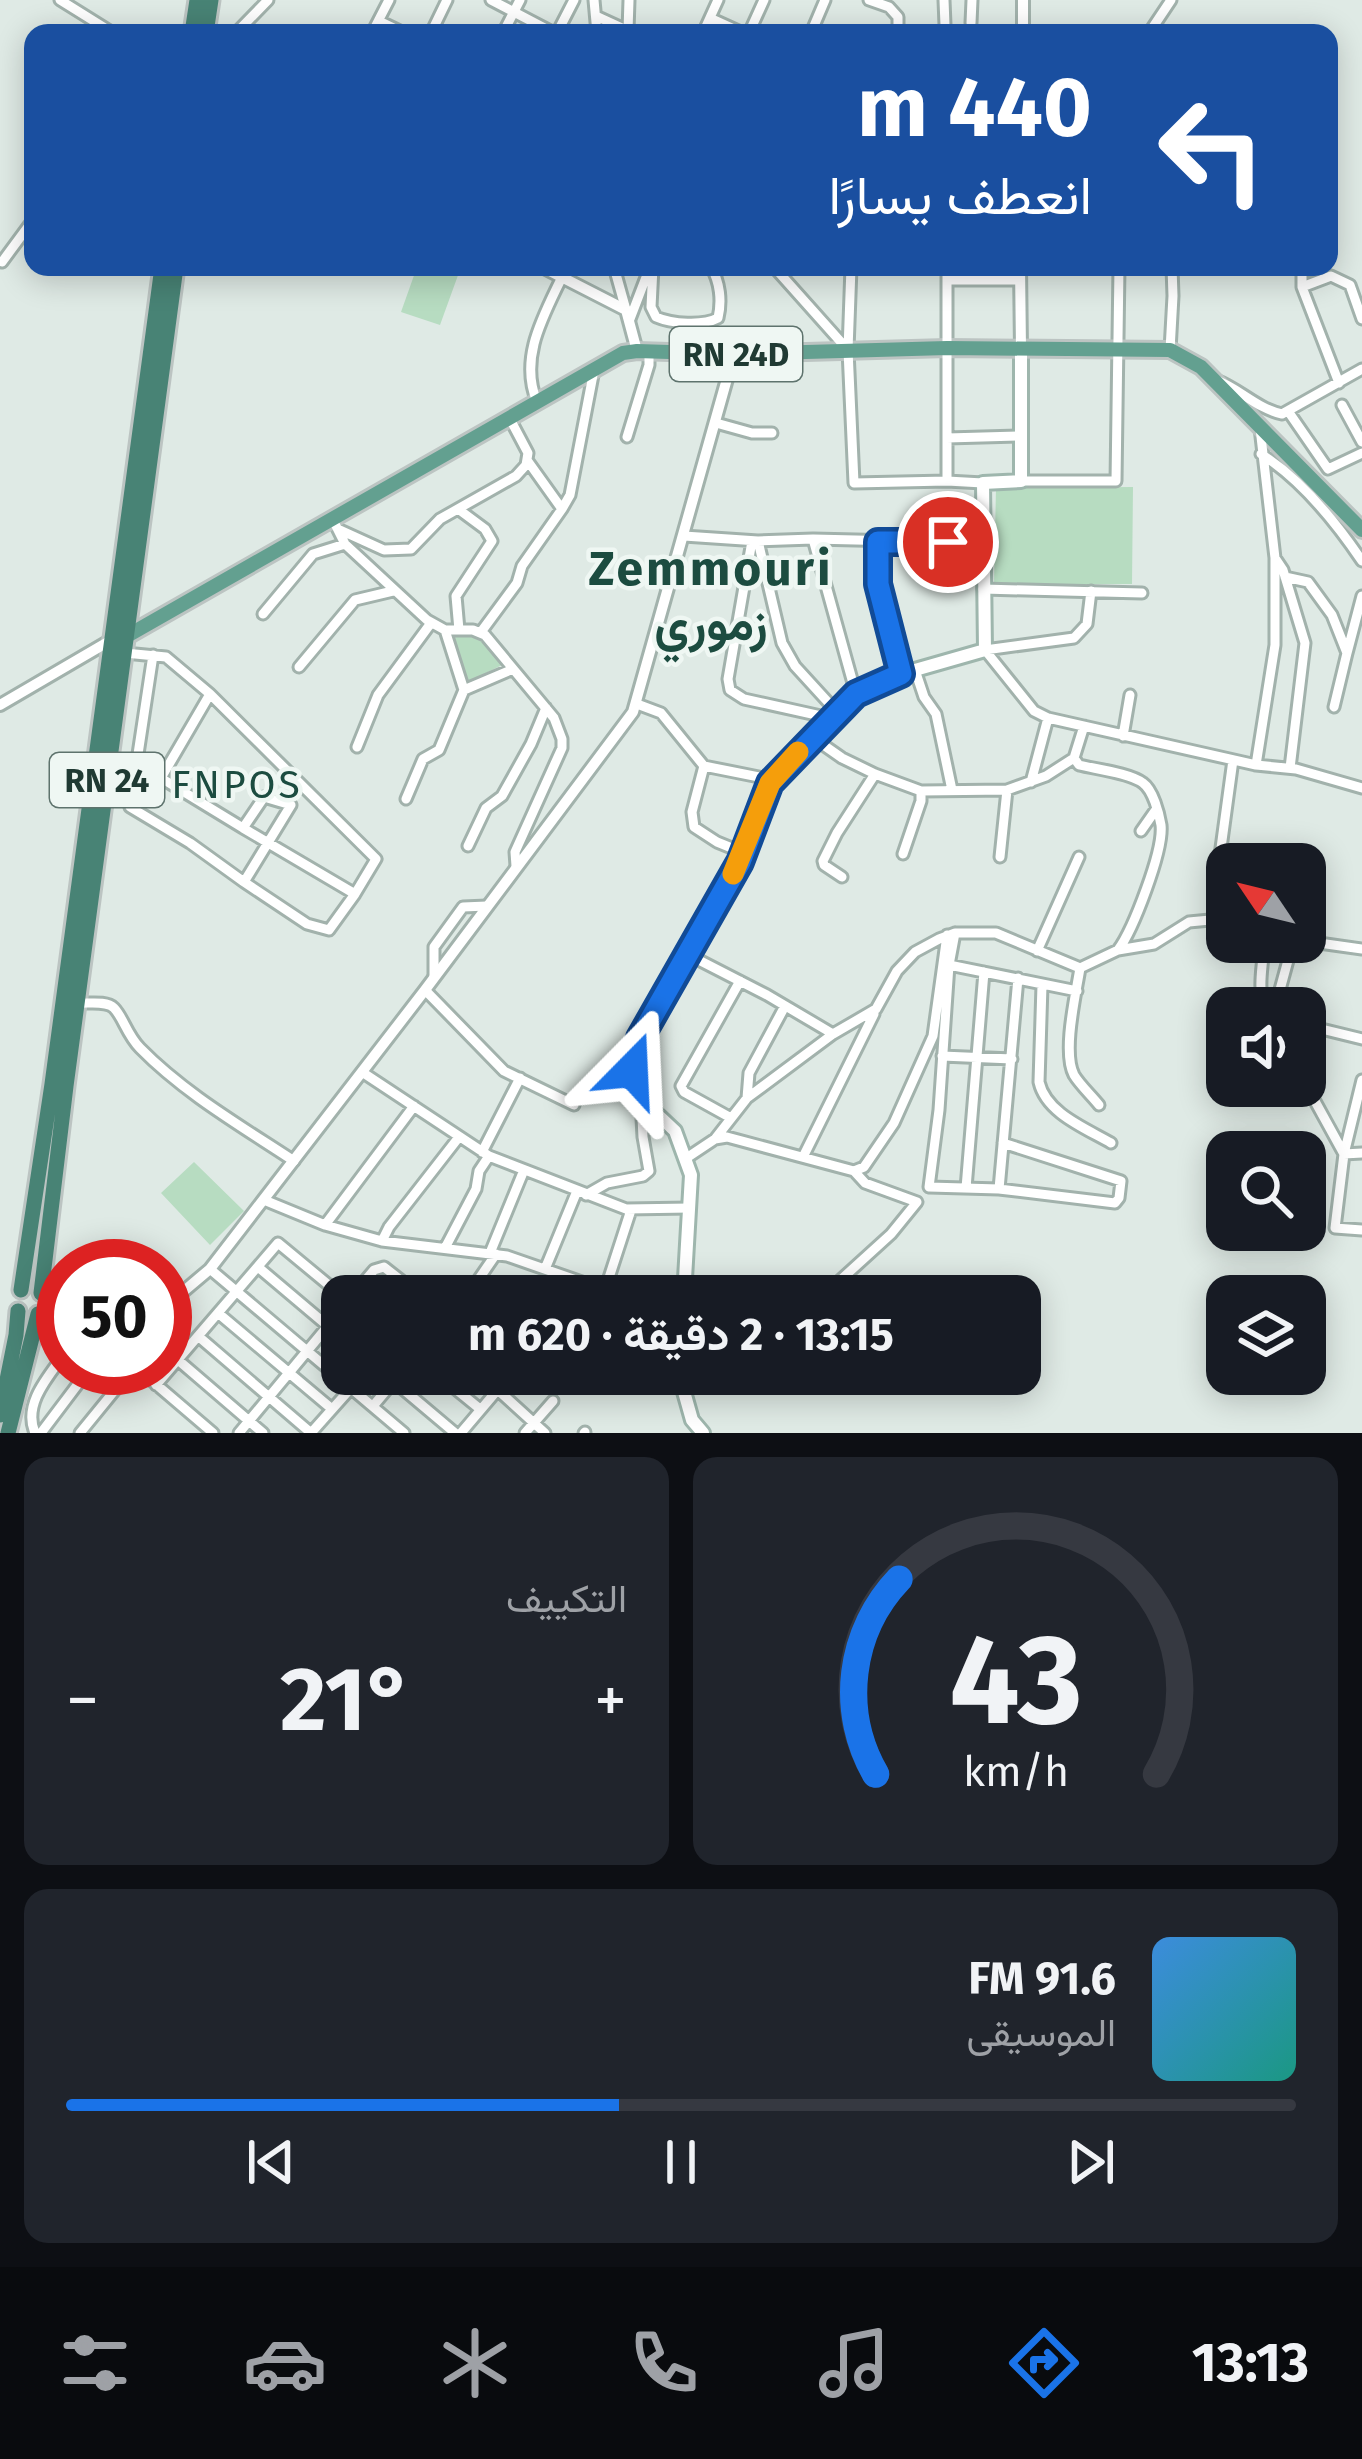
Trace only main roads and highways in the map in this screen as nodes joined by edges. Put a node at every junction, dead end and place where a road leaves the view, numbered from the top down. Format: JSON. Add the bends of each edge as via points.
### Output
{"nodes":[{"id":1,"x":161,"y":276,"type":"edge"},
{"id":2,"x":175,"y":276,"type":"edge"},
{"id":3,"x":1021,"y":349,"type":"junction"},
{"id":4,"x":1362,"y":530,"type":"edge"},
{"id":5,"x":121,"y":643,"type":"junction"},
{"id":6,"x":49,"y":1239,"type":"edge"},
{"id":7,"x":685,"y":1275,"type":"edge"},
{"id":8,"x":20,"y":1290,"type":"junction"},
{"id":9,"x":36,"y":1296,"type":"edge"},
{"id":10,"x":36,"y":1309,"type":"edge"},
{"id":11,"x":18,"y":1311,"type":"junction"},
{"id":12,"x":36,"y":1324,"type":"edge"},
{"id":13,"x":685,"y":1395,"type":"edge"},
{"id":14,"x":0,"y":1415,"type":"edge"},
{"id":15,"x":8,"y":1433,"type":"edge"},
{"id":16,"x":704,"y":1433,"type":"edge"}],
"edges":[{"from":1,"to":5,"type":"highway","number":"RN 24"},
{"from":2,"to":5,"type":"highway","number":"RN 24"},
{"from":3,"to":4,"type":"main road","number":"RN 24D","via":[[1170,350],[1201,367]]},
{"from":3,"to":5,"type":"main road","number":"RN 24D","via":[[623,352]]},
{"from":3,"to":7,"type":"main road","via":[[1021,481],[983,483],[985,650],[856,694],[770,783],[744,853],[640,1038],[632,1070],[641,1099],[675,1131],[691,1175]]},
{"from":5,"to":6,"type":"highway","number":"RN 24"},
{"from":5,"to":8,"type":"highway","number":"RN 24"},
{"from":8,"to":9,"type":"highway","via":[[31,1287]]},
{"from":8,"to":11,"type":"highway"},
{"from":10,"to":11,"type":"highway","via":[[27,1317]]},
{"from":11,"to":14,"type":"highway"},
{"from":12,"to":15,"type":"highway","number":"RN 24"},
{"from":13,"to":16,"type":"main road"}]}
